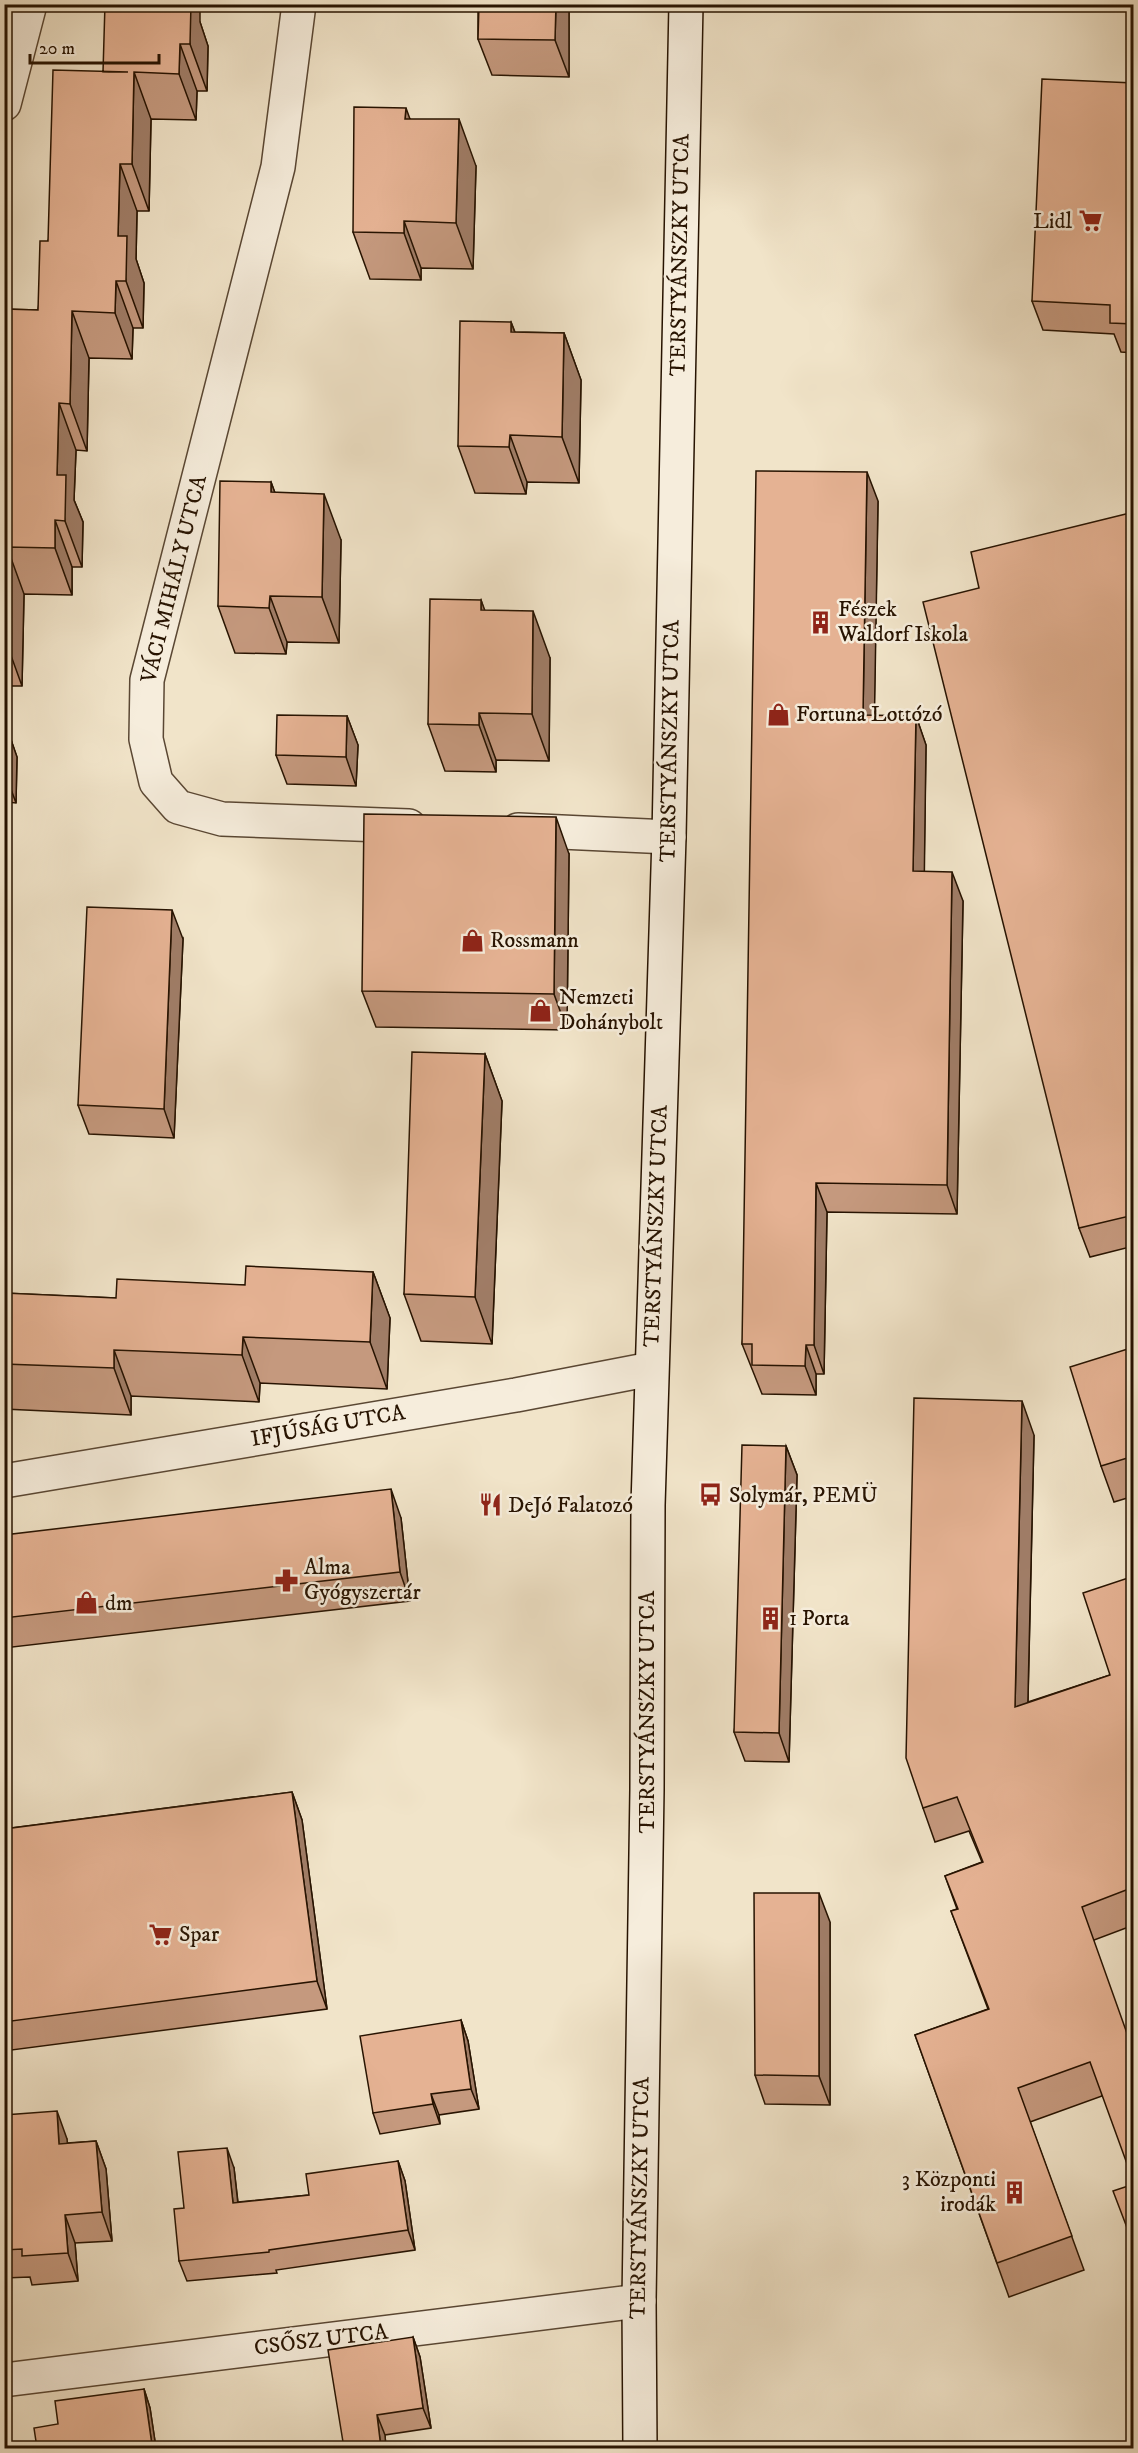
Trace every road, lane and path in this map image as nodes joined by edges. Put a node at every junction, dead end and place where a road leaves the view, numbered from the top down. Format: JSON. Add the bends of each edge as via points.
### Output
{"nodes":[{"id":1,"x":30,"y":4,"type":"edge"},
{"id":2,"x":299,"y":4,"type":"edge"},
{"id":3,"x":686,"y":4,"type":"edge"},
{"id":4,"x":4,"y":105,"type":"edge"},
{"id":5,"x":435,"y":827,"type":"edge"},
{"id":6,"x":483,"y":829,"type":"edge"},
{"id":7,"x":669,"y":837,"type":"junction"},
{"id":8,"x":651,"y":1369,"type":"junction"},
{"id":9,"x":4,"y":1481,"type":"edge"},
{"id":10,"x":639,"y":2301,"type":"junction"},
{"id":11,"x":4,"y":2380,"type":"edge"},
{"id":12,"x":640,"y":2448,"type":"edge"}],
"edges":[{"from":1,"to":4,"type":"street"},
{"from":2,"to":5,"type":"street","name":"VÁCI MIHÁLY UTCA","via":[[278,167],[147,680],[146,739],[156,782],[178,807],[222,819]]},
{"from":3,"to":7,"type":"street","name":"TERSTYÁNSZKY UTCA"},
{"from":6,"to":7,"type":"street"},
{"from":7,"to":8,"type":"street","name":"TERSTYÁNSZKY UTCA"},
{"from":8,"to":9,"type":"street","name":"IFJÚSÁG UTCA"},
{"from":8,"to":10,"type":"street","name":"TERSTYÁNSZKY UTCA"},
{"from":10,"to":11,"type":"street","name":"CSŐSZ UTCA"},
{"from":10,"to":12,"type":"street","name":"TERSTYÁNSZKY UTCA"}]}
